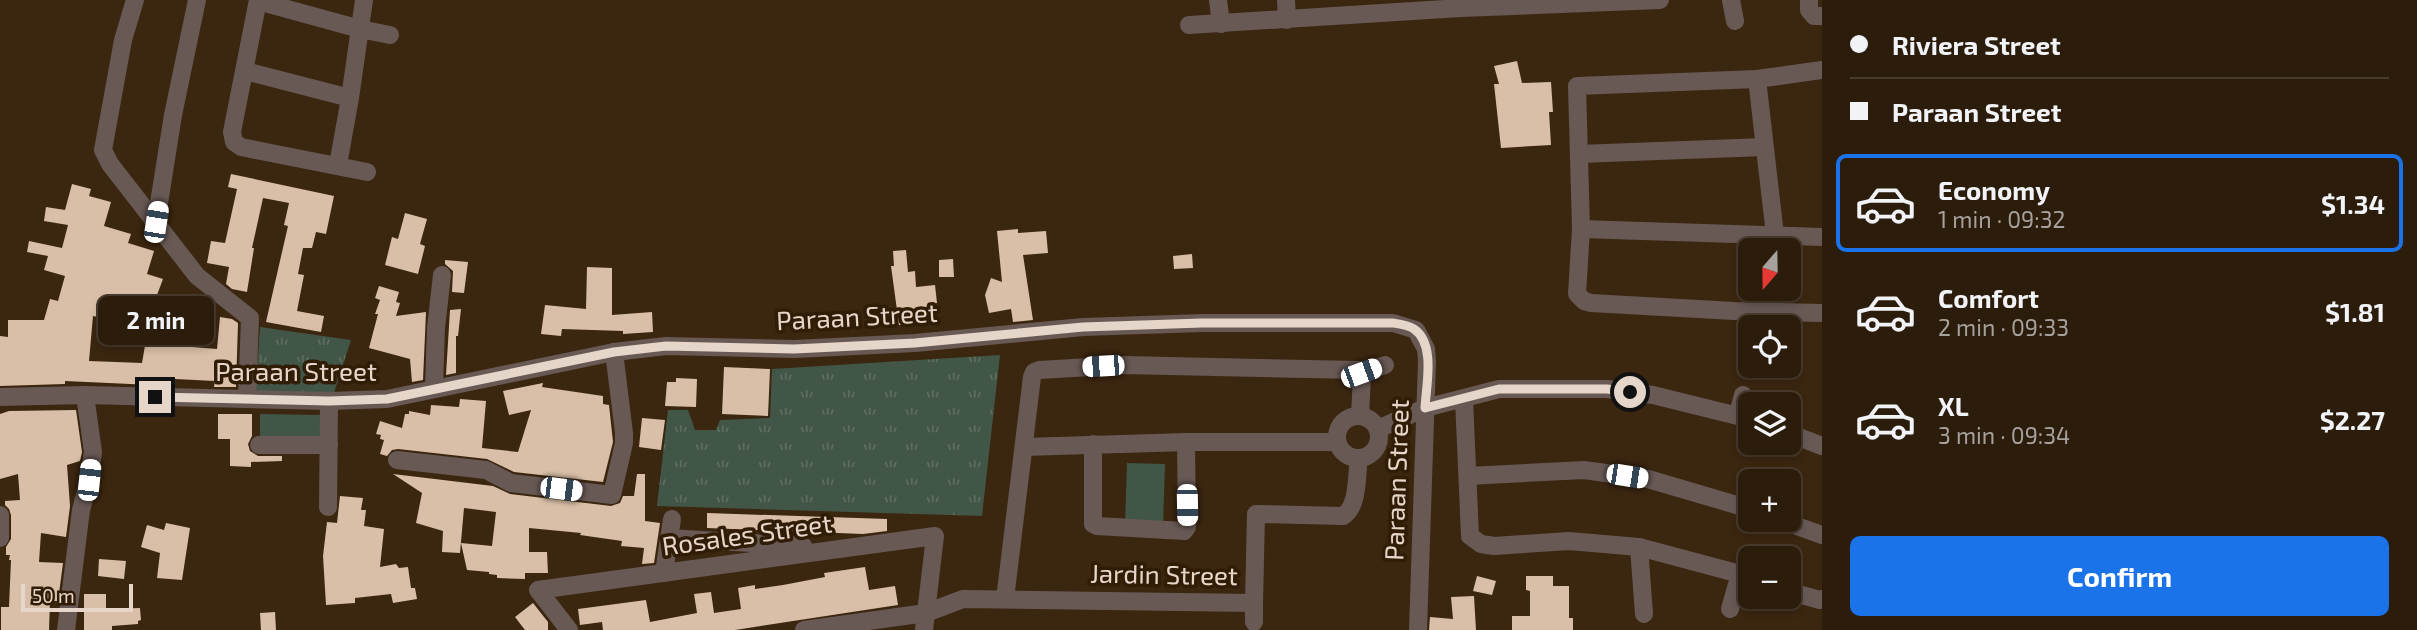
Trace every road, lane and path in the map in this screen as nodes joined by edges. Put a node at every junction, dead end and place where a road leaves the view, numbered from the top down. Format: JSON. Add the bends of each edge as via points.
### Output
{"nodes":[{"id":1,"x":135,"y":0,"type":"edge"},
{"id":2,"x":197,"y":0,"type":"edge"},
{"id":3,"x":364,"y":0,"type":"edge"},
{"id":4,"x":1218,"y":0,"type":"edge"},
{"id":5,"x":1286,"y":0,"type":"edge"},
{"id":6,"x":1660,"y":0,"type":"edge"},
{"id":7,"x":1731,"y":0,"type":"edge"},
{"id":8,"x":1809,"y":0,"type":"edge"},
{"id":9,"x":258,"y":1,"type":"edge"},
{"id":10,"x":1460,"y":4,"type":"edge"},
{"id":11,"x":1393,"y":7,"type":"edge"},
{"id":12,"x":1353,"y":8,"type":"edge"},
{"id":13,"x":1822,"y":16,"type":"edge"},
{"id":14,"x":1287,"y":20,"type":"junction"},
{"id":15,"x":1735,"y":21,"type":"dead end"},
{"id":16,"x":1221,"y":24,"type":"junction"},
{"id":17,"x":1189,"y":25,"type":"dead end"},
{"id":18,"x":360,"y":29,"type":"junction"},
{"id":19,"x":390,"y":35,"type":"dead end"},
{"id":20,"x":1822,"y":70,"type":"edge"},
{"id":21,"x":245,"y":71,"type":"junction"},
{"id":22,"x":1757,"y":79,"type":"junction"},
{"id":23,"x":350,"y":98,"type":"junction"},
{"id":24,"x":1764,"y":147,"type":"junction"},
{"id":25,"x":1579,"y":154,"type":"junction"},
{"id":26,"x":338,"y":165,"type":"junction"},
{"id":27,"x":368,"y":172,"type":"dead end"},
{"id":28,"x":156,"y":222,"type":"junction"},
{"id":29,"x":1581,"y":229,"type":"junction"},
{"id":30,"x":1775,"y":235,"type":"junction"},
{"id":31,"x":1822,"y":237,"type":"edge"},
{"id":32,"x":442,"y":275,"type":"dead end"},
{"id":33,"x":1822,"y":313,"type":"edge"},
{"id":34,"x":614,"y":352,"type":"junction"},
{"id":35,"x":1385,"y":365,"type":"dead end"},
{"id":36,"x":1361,"y":373,"type":"junction"},
{"id":37,"x":434,"y":388,"type":"junction"},
{"id":38,"x":85,"y":395,"type":"junction"},
{"id":39,"x":0,"y":397,"type":"edge"},
{"id":40,"x":247,"y":398,"type":"junction"},
{"id":41,"x":1464,"y":399,"type":"junction"},
{"id":42,"x":329,"y":401,"type":"junction"},
{"id":43,"x":1425,"y":408,"type":"junction"},
{"id":44,"x":1360,"y":416,"type":"junction"},
{"id":45,"x":1738,"y":416,"type":"edge"},
{"id":46,"x":1378,"y":429,"type":"junction"},
{"id":47,"x":1801,"y":438,"type":"edge"},
{"id":48,"x":1186,"y":442,"type":"junction"},
{"id":49,"x":1336,"y":442,"type":"junction"},
{"id":50,"x":259,"y":444,"type":"dead end"},
{"id":51,"x":1093,"y":444,"type":"junction"},
{"id":52,"x":329,"y":445,"type":"junction"},
{"id":53,"x":1822,"y":446,"type":"edge"},
{"id":54,"x":1024,"y":447,"type":"junction"},
{"id":55,"x":1359,"y":459,"type":"junction"},
{"id":56,"x":397,"y":460,"type":"dead end"},
{"id":57,"x":1468,"y":476,"type":"junction"},
{"id":58,"x":1738,"y":505,"type":"edge"},
{"id":59,"x":328,"y":507,"type":"dead end"},
{"id":60,"x":0,"y":515,"type":"edge"},
{"id":61,"x":672,"y":519,"type":"dead end"},
{"id":62,"x":1801,"y":528,"type":"edge"},
{"id":63,"x":1822,"y":535,"type":"edge"},
{"id":64,"x":0,"y":538,"type":"edge"},
{"id":65,"x":669,"y":538,"type":"junction"},
{"id":66,"x":1639,"y":547,"type":"junction"},
{"id":67,"x":841,"y":549,"type":"junction"},
{"id":68,"x":664,"y":573,"type":"junction"},
{"id":69,"x":1738,"y":574,"type":"edge"},
{"id":70,"x":1738,"y":591,"type":"edge"},
{"id":71,"x":1801,"y":595,"type":"edge"},
{"id":72,"x":1822,"y":599,"type":"edge"},
{"id":73,"x":1004,"y":600,"type":"junction"},
{"id":74,"x":1254,"y":603,"type":"junction"},
{"id":75,"x":1730,"y":608,"type":"dead end"},
{"id":76,"x":1643,"y":614,"type":"dead end"},
{"id":77,"x":925,"y":622,"type":"edge"},
{"id":78,"x":1254,"y":622,"type":"dead end"},
{"id":79,"x":66,"y":630,"type":"edge"},
{"id":80,"x":569,"y":630,"type":"edge"},
{"id":81,"x":804,"y":630,"type":"edge"},
{"id":82,"x":1418,"y":630,"type":"edge"}],
"edges":[{"from":1,"to":28,"type":"street","via":[[103,150]]},
{"from":2,"to":28,"type":"street"},
{"from":3,"to":18,"type":"street"},
{"from":4,"to":16,"type":"street"},
{"from":5,"to":14,"type":"street"},
{"from":6,"to":10,"type":"street"},
{"from":7,"to":15,"type":"street"},
{"from":8,"to":13,"type":"street","via":[[1814,16]]},
{"from":9,"to":18,"type":"street"},
{"from":9,"to":21,"type":"street"},
{"from":10,"to":11,"type":"street"},
{"from":11,"to":12,"type":"street"},
{"from":12,"to":14,"type":"street"},
{"from":14,"to":16,"type":"street"},
{"from":16,"to":17,"type":"street"},
{"from":18,"to":19,"type":"street"},
{"from":18,"to":23,"type":"street"},
{"from":20,"to":22,"type":"street"},
{"from":21,"to":23,"type":"street"},
{"from":21,"to":26,"type":"street","via":[[233,142],[241,148]]},
{"from":22,"to":24,"type":"street"},
{"from":22,"to":25,"type":"street","via":[[1577,86]]},
{"from":23,"to":26,"type":"street"},
{"from":24,"to":25,"type":"street"},
{"from":24,"to":30,"type":"street"},
{"from":25,"to":29,"type":"street"},
{"from":26,"to":27,"type":"street"},
{"from":28,"to":40,"type":"street","via":[[197,276],[250,318]]},
{"from":29,"to":30,"type":"street"},
{"from":29,"to":33,"type":"street","via":[[1577,294],[1584,301]]},
{"from":30,"to":31,"type":"street"},
{"from":32,"to":37,"type":"street"},
{"from":34,"to":37,"type":"street","name":"Paraan Street"},
{"from":34,"to":43,"type":"street","name":"Paraan Street","via":[[666,346],[794,349],[915,343],[1083,327],[1393,323],[1416,330],[1426,349]]},
{"from":34,"to":56,"type":"street","via":[[624,443],[612,495],[511,483],[486,470]]},
{"from":35,"to":36,"type":"street"},
{"from":36,"to":44,"type":"street"},
{"from":36,"to":54,"type":"street","via":[[1124,365],[1039,370],[1032,377]]},
{"from":37,"to":42,"type":"street","name":"Paraan Street","via":[[387,399]]},
{"from":38,"to":39,"type":"street","name":"Paraan Street"},
{"from":38,"to":40,"type":"street","name":"Paraan Street"},
{"from":38,"to":79,"type":"street","via":[[93,452]]},
{"from":40,"to":42,"type":"street","name":"Paraan Street"},
{"from":41,"to":43,"type":"street"},
{"from":41,"to":45,"type":"street","via":[[1498,380],[1653,395]]},
{"from":41,"to":57,"type":"street"},
{"from":42,"to":52,"type":"street"},
{"from":43,"to":46,"type":"street"},
{"from":43,"to":82,"type":"street","name":"Paraan Street"},
{"from":44,"to":46,"type":"street"},
{"from":44,"to":49,"type":"street","via":[[1342,423]]},
{"from":46,"to":55,"type":"street","via":[[1373,453]]},
{"from":47,"to":53,"type":"street"},
{"from":48,"to":49,"type":"street"},
{"from":48,"to":51,"type":"street"},
{"from":48,"to":51,"type":"street","via":[[1184,531],[1093,524]]},
{"from":49,"to":55,"type":"street","via":[[1344,454]]},
{"from":50,"to":52,"type":"street"},
{"from":51,"to":54,"type":"street"},
{"from":52,"to":59,"type":"street"},
{"from":54,"to":73,"type":"street"},
{"from":55,"to":74,"type":"street","name":"Jardin Street","via":[[1353,502],[1343,516],[1248,514]]},
{"from":57,"to":58,"type":"street","via":[[1584,470],[1648,479]]},
{"from":57,"to":66,"type":"street","via":[[1471,536],[1481,544],[1569,541]]},
{"from":60,"to":64,"type":"street"},
{"from":61,"to":65,"type":"street"},
{"from":62,"to":63,"type":"street"},
{"from":65,"to":67,"type":"street"},
{"from":65,"to":68,"type":"street"},
{"from":66,"to":69,"type":"street"},
{"from":66,"to":76,"type":"street"},
{"from":67,"to":68,"type":"street","name":"Rosales Street"},
{"from":67,"to":77,"type":"street","name":"Rosales Street","via":[[935,530]]},
{"from":68,"to":80,"type":"street","name":"Rosales Street","via":[[536,585]]},
{"from":70,"to":75,"type":"street"},
{"from":71,"to":72,"type":"street"},
{"from":73,"to":74,"type":"street","name":"Jardin Street"},
{"from":73,"to":77,"type":"street","name":"Jardin Street","via":[[963,599]]},
{"from":74,"to":78,"type":"street"},
{"from":77,"to":81,"type":"street"}]}
